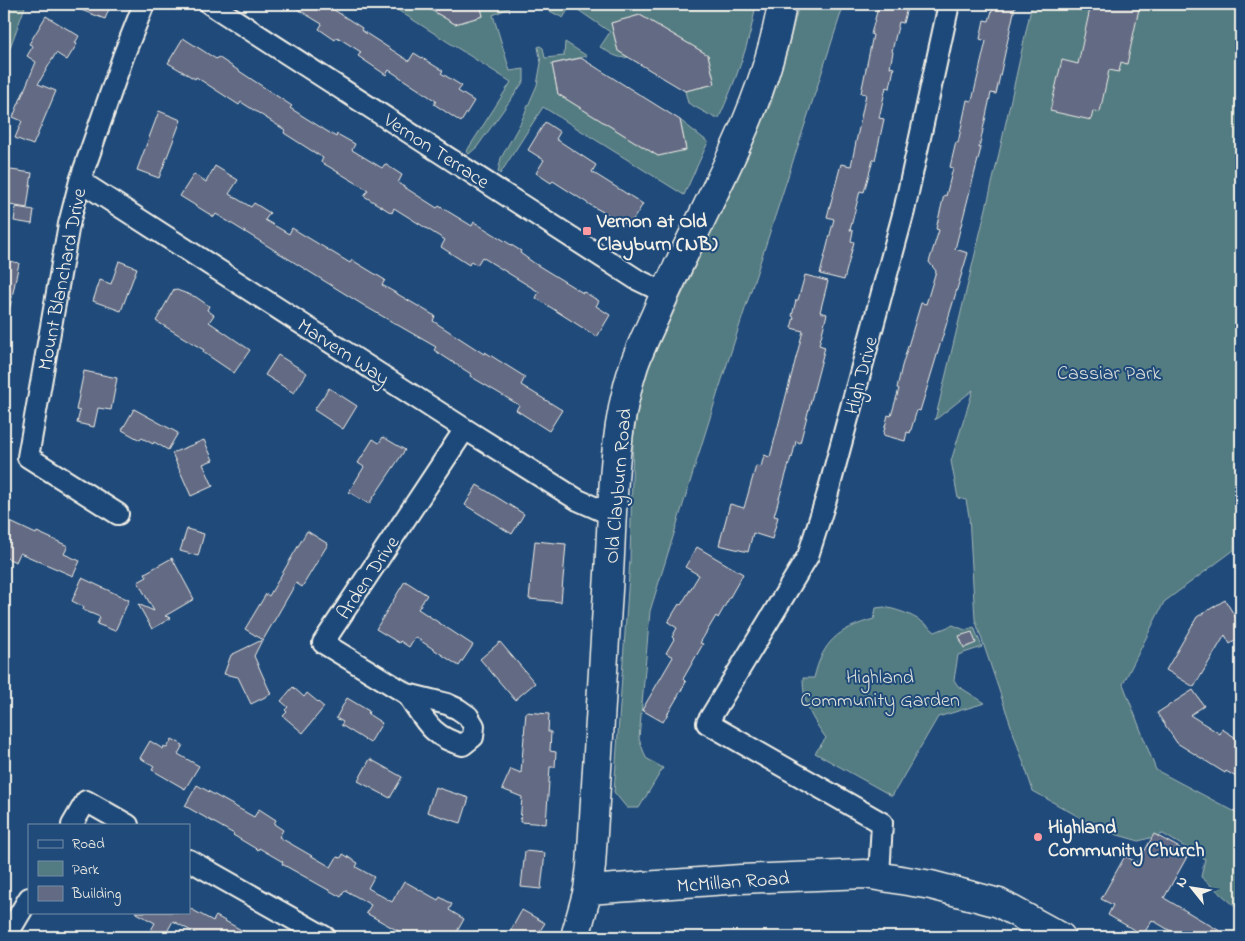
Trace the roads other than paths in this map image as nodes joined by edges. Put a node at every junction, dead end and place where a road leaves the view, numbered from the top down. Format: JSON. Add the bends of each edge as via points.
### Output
{"nodes":[{"id":1,"x":144,"y":4,"type":"edge"},
{"id":2,"x":210,"y":4,"type":"edge"},
{"id":3,"x":782,"y":4,"type":"edge"},
{"id":4,"x":949,"y":4,"type":"edge"},
{"id":5,"x":80,"y":181,"type":"junction"},
{"id":6,"x":666,"y":293,"type":"junction"},
{"id":7,"x":465,"y":429,"type":"junction"},
{"id":8,"x":118,"y":514,"type":"dead end"},
{"id":9,"x":612,"y":515,"type":"junction"},
{"id":10,"x":407,"y":694,"type":"dead end"},
{"id":11,"x":73,"y":824,"type":"edge"},
{"id":12,"x":126,"y":824,"type":"edge"},
{"id":13,"x":190,"y":861,"type":"edge"},
{"id":14,"x":878,"y":876,"type":"junction"},
{"id":15,"x":588,"y":890,"type":"junction"},
{"id":16,"x":28,"y":900,"type":"edge"},
{"id":17,"x":6,"y":937,"type":"edge"},
{"id":18,"x":325,"y":937,"type":"edge"},
{"id":19,"x":575,"y":937,"type":"edge"},
{"id":20,"x":1060,"y":937,"type":"edge"}],
"edges":[{"from":1,"to":5,"type":"street","name":"Mount Blanchard Drive"},
{"from":2,"to":6,"type":"street","name":"Vernon Terrace","via":[[636,279]]},
{"from":3,"to":6,"type":"main road","name":"Old Clayburn Road","via":[[771,54],[755,103]]},
{"from":4,"to":14,"type":"street","name":"High Drive","via":[[904,211],[808,556],[707,723],[882,823]]},
{"from":5,"to":7,"type":"street","name":"Marvern Way"},
{"from":5,"to":8,"type":"street","name":"Mount Blanchard Drive","via":[[69,224],[28,457]]},
{"from":6,"to":9,"type":"main road","name":"Old Clayburn Road","via":[[635,364],[625,398]]},
{"from":7,"to":9,"type":"street","name":"Marvern Way","via":[[578,500]]},
{"from":7,"to":10,"type":"street","name":"Arden Drive","via":[[323,643]]},
{"from":9,"to":15,"type":"main road","name":"Old Clayburn Road"},
{"from":11,"to":12,"type":"street","via":[[86,801]]},
{"from":13,"to":18,"type":"street"},
{"from":14,"to":15,"type":"main road","name":"McMillan Road","via":[[741,879]]},
{"from":14,"to":20,"type":"main road","name":"McMillan Road","via":[[931,885],[999,903]]},
{"from":15,"to":19,"type":"main road","name":"Old Clayburn Road"},
{"from":16,"to":17,"type":"street"}]}
